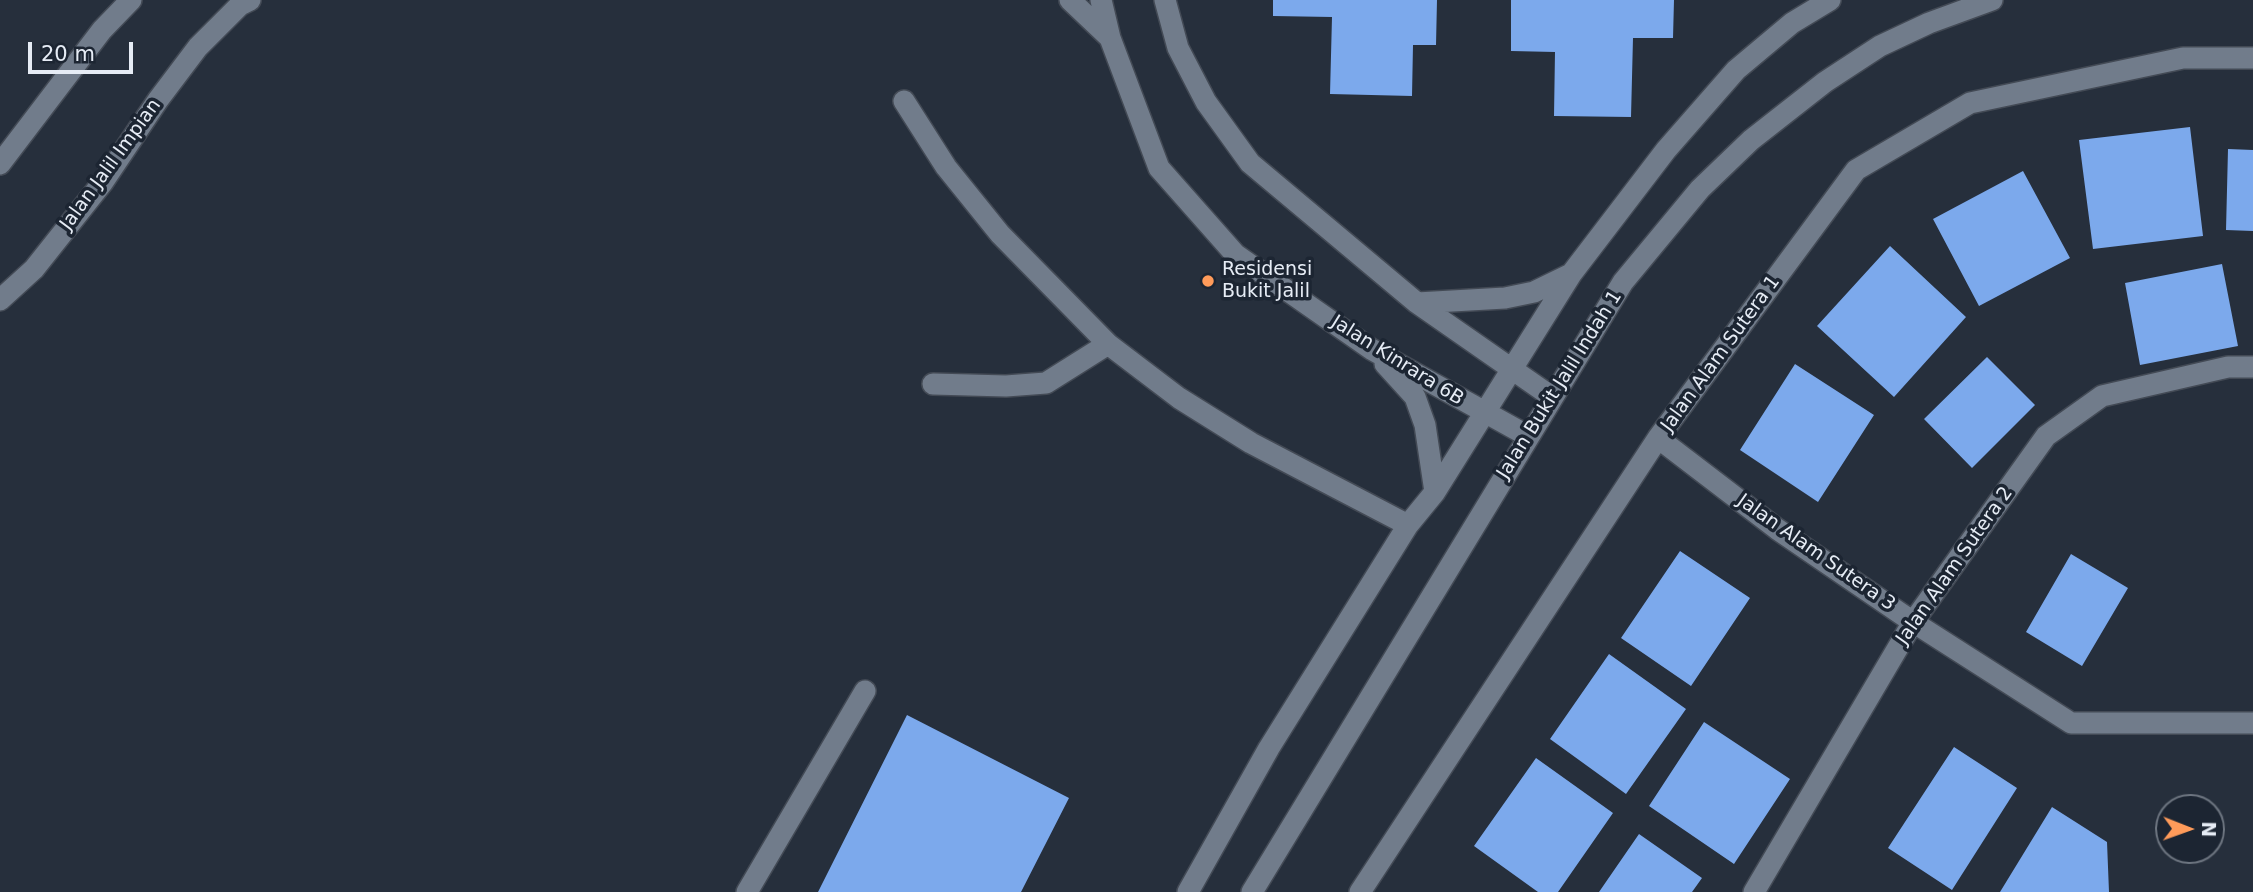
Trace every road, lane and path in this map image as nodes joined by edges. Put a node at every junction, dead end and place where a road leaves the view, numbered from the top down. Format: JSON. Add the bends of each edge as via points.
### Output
{"nodes":[{"id":1,"x":131,"y":0,"type":"edge"},
{"id":2,"x":250,"y":0,"type":"edge"},
{"id":3,"x":1070,"y":0,"type":"edge"},
{"id":4,"x":1101,"y":0,"type":"edge"},
{"id":5,"x":1165,"y":0,"type":"edge"},
{"id":6,"x":1830,"y":0,"type":"edge"},
{"id":7,"x":1992,"y":0,"type":"edge"},
{"id":8,"x":1110,"y":38,"type":"junction"},
{"id":9,"x":2253,"y":58,"type":"edge"},
{"id":10,"x":904,"y":101,"type":"dead end"},
{"id":11,"x":0,"y":164,"type":"edge"},
{"id":12,"x":1572,"y":273,"type":"junction"},
{"id":13,"x":0,"y":300,"type":"edge"},
{"id":14,"x":1417,"y":303,"type":"junction"},
{"id":15,"x":1108,"y":344,"type":"junction"},
{"id":16,"x":1371,"y":349,"type":"junction"},
{"id":17,"x":2253,"y":367,"type":"edge"},
{"id":18,"x":1511,"y":369,"type":"junction"},
{"id":19,"x":933,"y":384,"type":"dead end"},
{"id":20,"x":1552,"y":397,"type":"junction"},
{"id":21,"x":1482,"y":413,"type":"junction"},
{"id":22,"x":1528,"y":436,"type":"junction"},
{"id":23,"x":1658,"y":438,"type":"junction"},
{"id":24,"x":1435,"y":492,"type":"junction"},
{"id":25,"x":1408,"y":525,"type":"junction"},
{"id":26,"x":1913,"y":622,"type":"junction"},
{"id":27,"x":865,"y":691,"type":"dead end"},
{"id":28,"x":2253,"y":723,"type":"edge"},
{"id":29,"x":747,"y":892,"type":"edge"},
{"id":30,"x":1188,"y":892,"type":"edge"},
{"id":31,"x":1252,"y":892,"type":"edge"},
{"id":32,"x":1360,"y":892,"type":"edge"},
{"id":33,"x":1754,"y":892,"type":"edge"}],
"edges":[{"from":1,"to":11,"type":"street","via":[[102,30]]},
{"from":2,"to":13,"type":"street","name":"Jalan Jalil Impian","via":[[198,47],[103,182],[34,269]]},
{"from":3,"to":8,"type":"street"},
{"from":4,"to":8,"type":"street","name":"Jalan Kinrara 6B"},
{"from":5,"to":14,"type":"street","via":[[1183,59],[1206,102],[1250,163]]},
{"from":6,"to":12,"type":"street","via":[[1791,23],[1736,70],[1666,150]]},
{"from":7,"to":20,"type":"street","name":"Jalan Bukit Jalil Indah 1","via":[[1880,46],[1751,139],[1700,189],[1623,282]]},
{"from":8,"to":16,"type":"street","name":"Jalan Kinrara 6B","via":[[1159,168],[1235,254]]},
{"from":9,"to":23,"type":"street","name":"Jalan Alam Sutera 1","via":[[2183,58],[1970,103],[1856,170]]},
{"from":10,"to":15,"type":"street","via":[[946,167],[1000,234]]},
{"from":12,"to":14,"type":"street","via":[[1534,292],[1505,298]]},
{"from":12,"to":18,"type":"street"},
{"from":14,"to":18,"type":"street"},
{"from":15,"to":19,"type":"street","via":[[1046,383]]},
{"from":15,"to":25,"type":"street","via":[[1178,398],[1251,443]]},
{"from":16,"to":21,"type":"street","name":"Jalan Kinrara 6B"},
{"from":16,"to":24,"type":"street","via":[[1415,397],[1425,425]]},
{"from":17,"to":26,"type":"street","name":"Jalan Alam Sutera 2","via":[[2228,367],[2102,396],[2046,436]]},
{"from":18,"to":20,"type":"street"},
{"from":18,"to":21,"type":"street"},
{"from":20,"to":22,"type":"street","name":"Jalan Bukit Jalil Indah 1"},
{"from":21,"to":22,"type":"street","name":"Jalan Kinrara 6B"},
{"from":21,"to":24,"type":"street"},
{"from":22,"to":31,"type":"street","name":"Jalan Bukit Jalil Indah 1"},
{"from":23,"to":26,"type":"street","name":"Jalan Alam Sutera 3","via":[[1777,529]]},
{"from":23,"to":32,"type":"street","name":"Jalan Alam Sutera 1"},
{"from":24,"to":25,"type":"street"},
{"from":25,"to":30,"type":"street","via":[[1269,748]]},
{"from":26,"to":28,"type":"street","name":"Jalan Alam Sutera 3","via":[[2071,723]]},
{"from":26,"to":33,"type":"street","name":"Jalan Alam Sutera 2"},
{"from":27,"to":29,"type":"street"}]}
